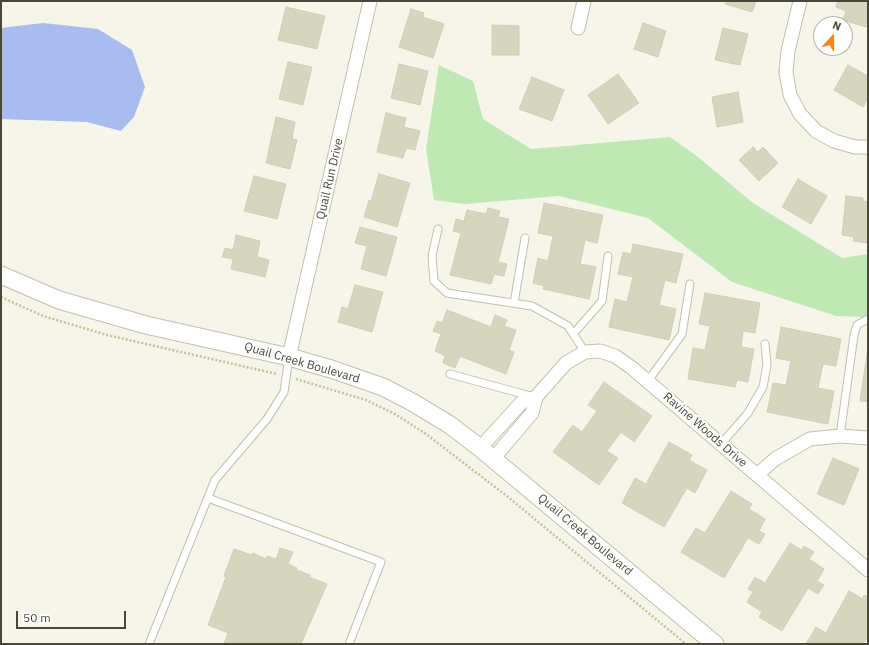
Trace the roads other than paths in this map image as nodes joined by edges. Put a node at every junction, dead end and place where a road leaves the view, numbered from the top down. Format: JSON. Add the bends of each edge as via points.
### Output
{"nodes":[{"id":1,"x":370,"y":1,"type":"edge"},
{"id":2,"x":584,"y":1,"type":"edge"},
{"id":3,"x":800,"y":1,"type":"edge"},
{"id":4,"x":578,"y":28,"type":"dead end"},
{"id":5,"x":868,"y":147,"type":"edge"},
{"id":6,"x":438,"y":229,"type":"dead end"},
{"id":7,"x":524,"y":238,"type":"dead end"},
{"id":8,"x":608,"y":256,"type":"dead end"},
{"id":9,"x":1,"y":275,"type":"edge"},
{"id":10,"x":690,"y":284,"type":"dead end"},
{"id":11,"x":514,"y":303,"type":"junction"},
{"id":12,"x":868,"y":319,"type":"edge"},
{"id":13,"x":574,"y":333,"type":"junction"},
{"id":14,"x":765,"y":344,"type":"dead end"},
{"id":15,"x":585,"y":352,"type":"junction"},
{"id":16,"x":289,"y":357,"type":"junction"},
{"id":17,"x":450,"y":374,"type":"dead end"},
{"id":18,"x":648,"y":381,"type":"junction"},
{"id":19,"x":536,"y":397,"type":"junction"},
{"id":20,"x":840,"y":436,"type":"junction"},
{"id":21,"x":868,"y":438,"type":"edge"},
{"id":22,"x":721,"y":444,"type":"junction"},
{"id":23,"x":487,"y":453,"type":"junction"},
{"id":24,"x":757,"y":475,"type":"junction"},
{"id":25,"x":208,"y":498,"type":"junction"},
{"id":26,"x":868,"y":570,"type":"edge"},
{"id":27,"x":149,"y":644,"type":"edge"},
{"id":28,"x":349,"y":644,"type":"edge"},
{"id":29,"x":716,"y":644,"type":"edge"}],
"edges":[{"from":1,"to":16,"type":"street","name":"Quail Run Drive"},
{"from":2,"to":4,"type":"street"},
{"from":3,"to":5,"type":"street","via":[[786,72],[790,95],[800,114],[816,132],[834,141],[855,147]]},
{"from":6,"to":11,"type":"lane","via":[[432,256],[434,281],[447,293]]},
{"from":7,"to":11,"type":"lane"},
{"from":8,"to":13,"type":"lane","via":[[602,301]]},
{"from":9,"to":16,"type":"street","name":"Quail Creek Boulevard","via":[[38,292],[146,325]]},
{"from":10,"to":18,"type":"lane","via":[[682,334]]},
{"from":11,"to":13,"type":"lane","via":[[532,306],[568,326]]},
{"from":12,"to":20,"type":"lane","via":[[858,325],[854,335]]},
{"from":13,"to":15,"type":"lane"},
{"from":14,"to":22,"type":"lane","via":[[768,365],[763,387],[748,413]]},
{"from":15,"to":18,"type":"street","name":"Ravine Woods Drive","via":[[600,351],[615,356]]},
{"from":15,"to":19,"type":"street","via":[[566,363]]},
{"from":16,"to":23,"type":"street","name":"Quail Creek Boulevard","via":[[331,368],[383,387],[450,425]]},
{"from":16,"to":25,"type":"lane","via":[[284,392],[267,419],[215,480]]},
{"from":17,"to":19,"type":"lane"},
{"from":18,"to":22,"type":"street","name":"Ravine Woods Drive"},
{"from":19,"to":23,"type":"street","via":[[532,413]]},
{"from":20,"to":21,"type":"street"},
{"from":20,"to":24,"type":"street","via":[[810,439],[775,459]]},
{"from":22,"to":24,"type":"street","name":"Ravine Woods Drive"},
{"from":23,"to":29,"type":"street","name":"Quail Creek Boulevard"},
{"from":24,"to":26,"type":"street","name":"Ravine Woods Drive"},
{"from":25,"to":27,"type":"lane"},
{"from":25,"to":28,"type":"lane","via":[[381,562]]}]}
